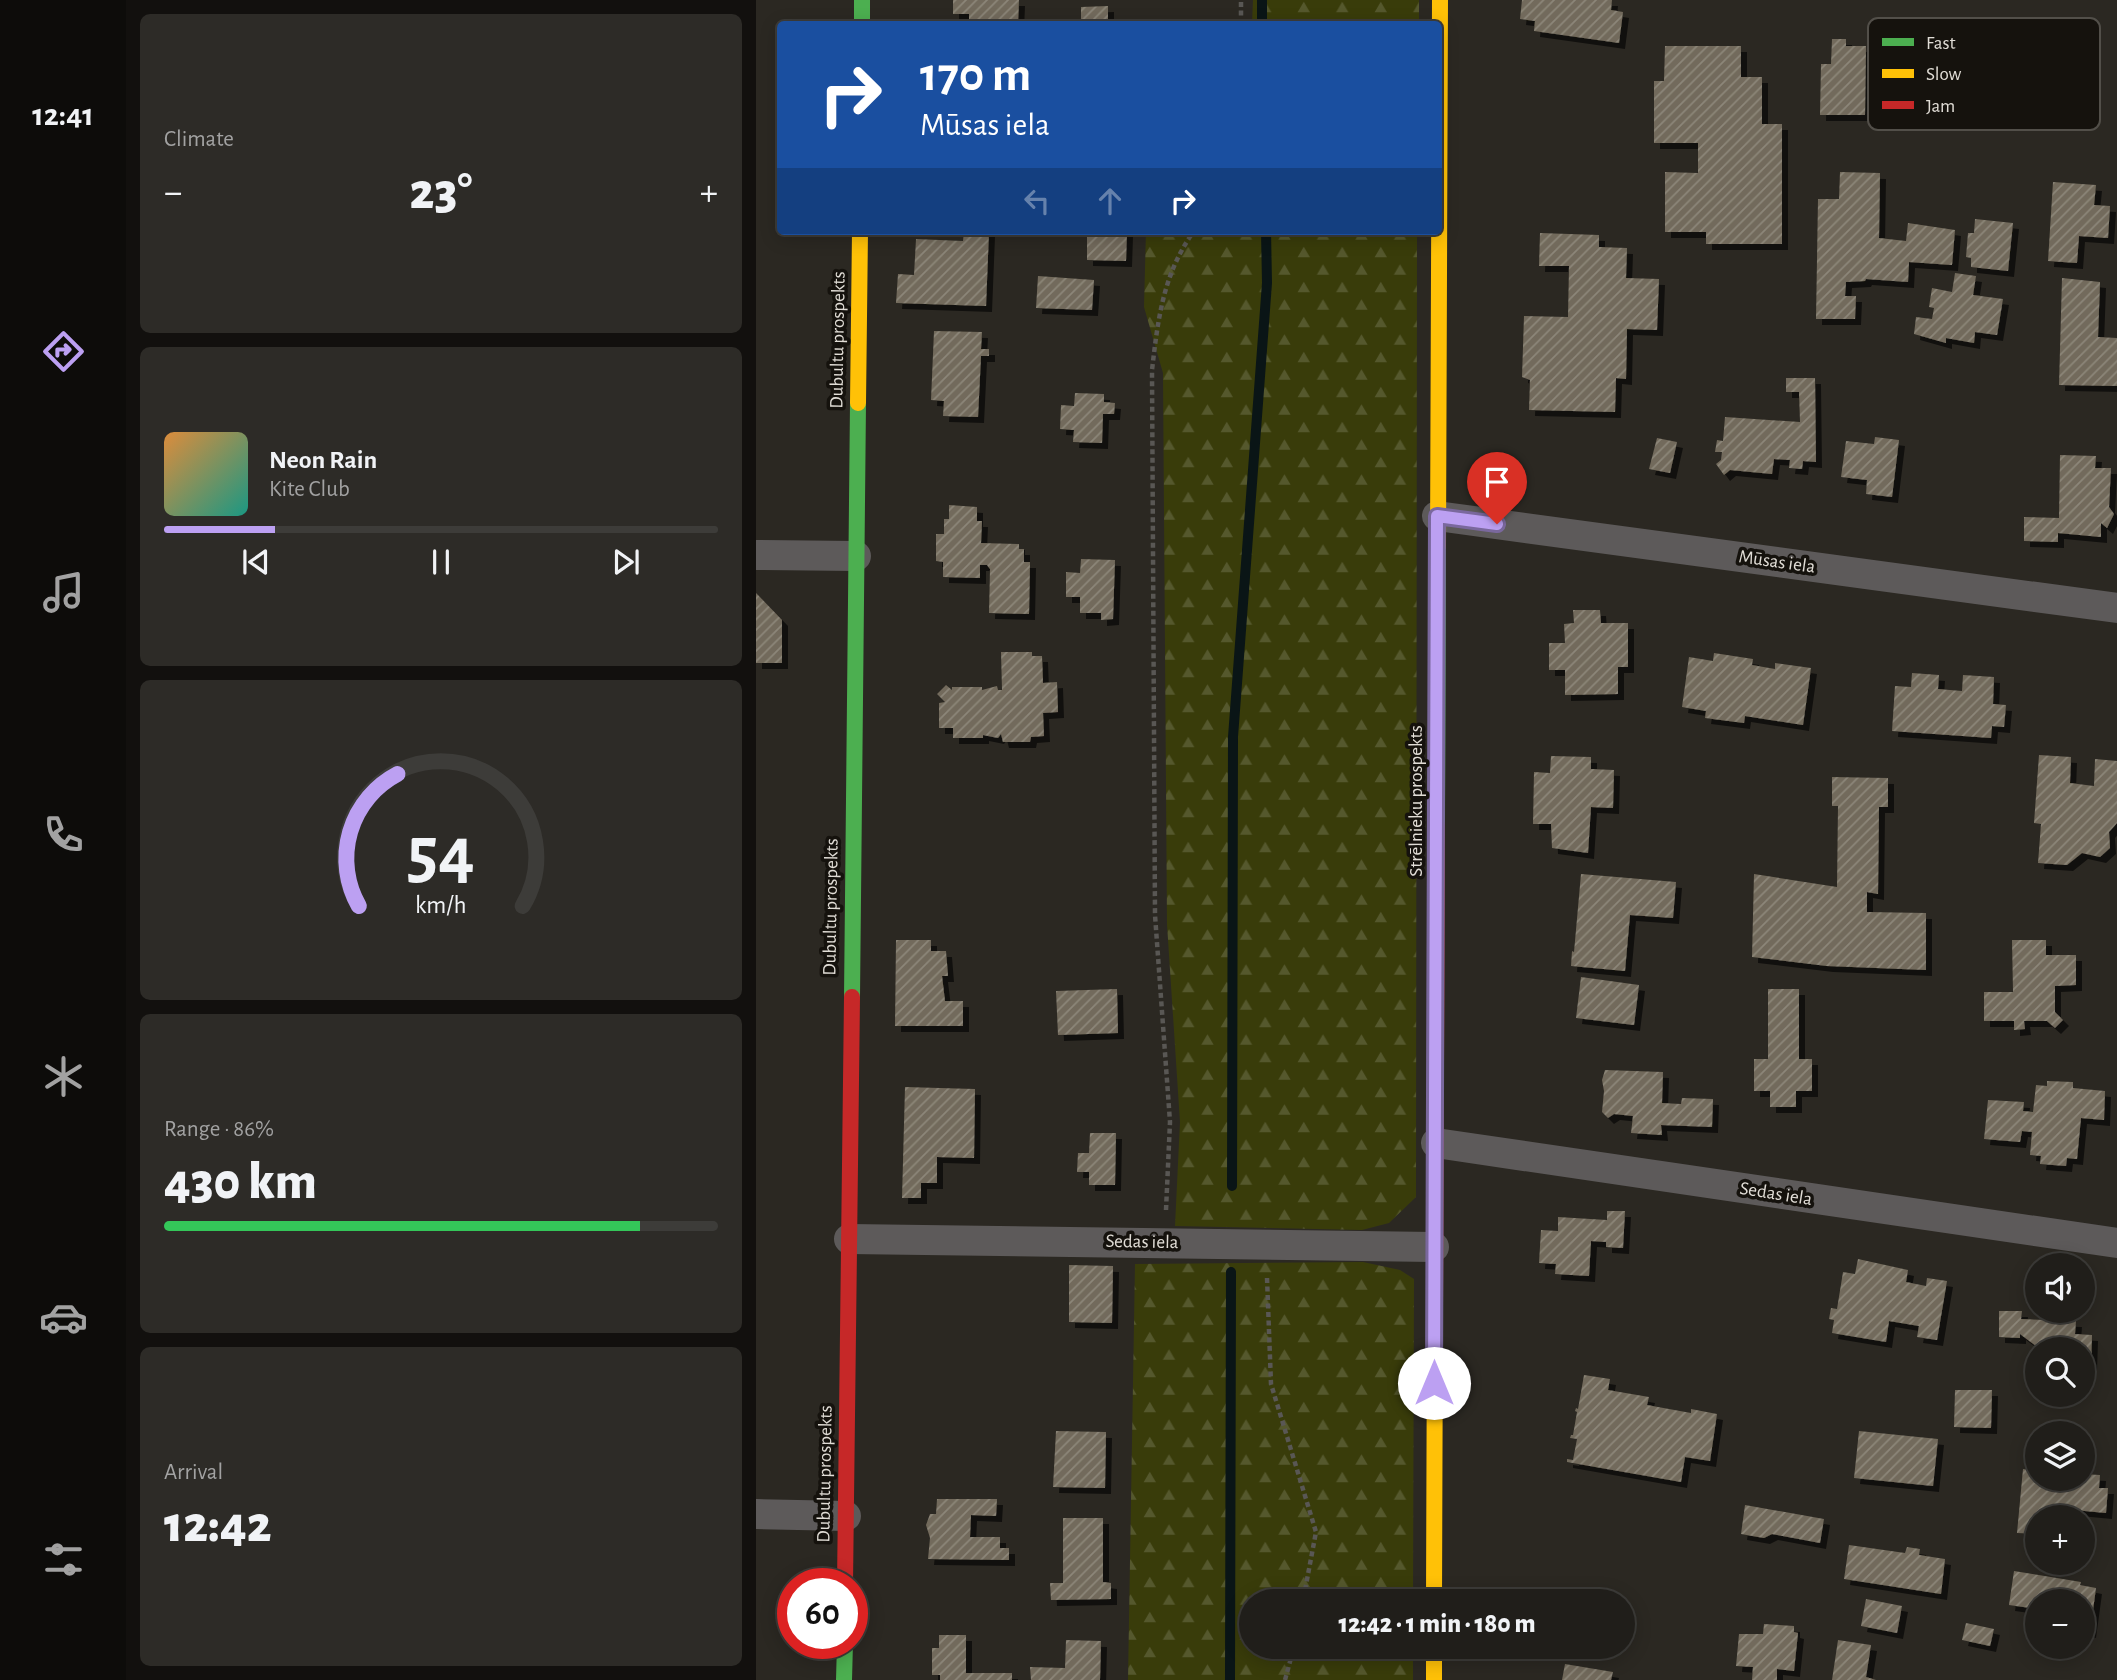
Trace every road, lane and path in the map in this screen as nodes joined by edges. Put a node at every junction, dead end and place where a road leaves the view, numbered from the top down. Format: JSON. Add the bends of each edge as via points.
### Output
{"nodes":[{"id":1,"x":862,"y":0,"type":"edge"},
{"id":2,"x":1241,"y":0,"type":"edge"},
{"id":3,"x":1440,"y":0,"type":"edge"},
{"id":4,"x":862,"y":21,"type":"edge"},
{"id":5,"x":1241,"y":21,"type":"edge"},
{"id":6,"x":1440,"y":21,"type":"edge"},
{"id":7,"x":860,"y":235,"type":"edge"},
{"id":8,"x":1191,"y":235,"type":"edge"},
{"id":9,"x":1439,"y":235,"type":"edge"},
{"id":10,"x":1437,"y":516,"type":"junction"},
{"id":11,"x":756,"y":555,"type":"edge"},
{"id":12,"x":856,"y":556,"type":"junction"},
{"id":13,"x":2117,"y":608,"type":"edge"},
{"id":14,"x":1436,"y":1143,"type":"junction"},
{"id":15,"x":849,"y":1238,"type":"junction"},
{"id":16,"x":1164,"y":1243,"type":"junction"},
{"id":17,"x":2117,"y":1243,"type":"edge"},
{"id":18,"x":1268,"y":1245,"type":"junction"},
{"id":19,"x":1434,"y":1247,"type":"junction"},
{"id":20,"x":756,"y":1514,"type":"edge"},
{"id":21,"x":846,"y":1516,"type":"junction"},
{"id":22,"x":845,"y":1568,"type":"edge"},
{"id":23,"x":1305,"y":1589,"type":"edge"},
{"id":24,"x":1434,"y":1589,"type":"edge"},
{"id":25,"x":845,"y":1659,"type":"edge"},
{"id":26,"x":1291,"y":1659,"type":"edge"},
{"id":27,"x":1434,"y":1659,"type":"edge"},
{"id":28,"x":844,"y":1680,"type":"edge"},
{"id":29,"x":1285,"y":1680,"type":"edge"},
{"id":30,"x":1434,"y":1680,"type":"edge"}],
"edges":[{"from":1,"to":4,"type":"main road"},
{"from":2,"to":5,"type":"path"},
{"from":3,"to":6,"type":"main road","name":"Strēlnieku prospekts"},
{"from":7,"to":12,"type":"main road","name":"Dubultu prospekts"},
{"from":8,"to":16,"type":"path","via":[[1180,251],[1160,306],[1152,370],[1155,915],[1170,1122]]},
{"from":9,"to":10,"type":"main road","name":"Strēlnieku prospekts"},
{"from":10,"to":13,"type":"street","name":"Mūsas iela"},
{"from":10,"to":14,"type":"main road","name":"Strēlnieku prospekts"},
{"from":11,"to":12,"type":"street"},
{"from":12,"to":15,"type":"main road","name":"Dubultu prospekts"},
{"from":14,"to":17,"type":"street","name":"Sedas iela"},
{"from":14,"to":19,"type":"main road","name":"Strēlnieku prospekts"},
{"from":15,"to":16,"type":"street","name":"Sedas iela"},
{"from":15,"to":21,"type":"main road","name":"Dubultu prospekts"},
{"from":16,"to":18,"type":"street","name":"Sedas iela"},
{"from":18,"to":19,"type":"street","name":"Sedas iela"},
{"from":18,"to":23,"type":"path","via":[[1271,1384],[1316,1532]]},
{"from":19,"to":24,"type":"main road","name":"Strēlnieku prospekts"},
{"from":20,"to":21,"type":"street"},
{"from":21,"to":22,"type":"main road","name":"Dubultu prospekts"},
{"from":25,"to":28,"type":"main road"},
{"from":26,"to":29,"type":"path"},
{"from":27,"to":30,"type":"main road"}]}
